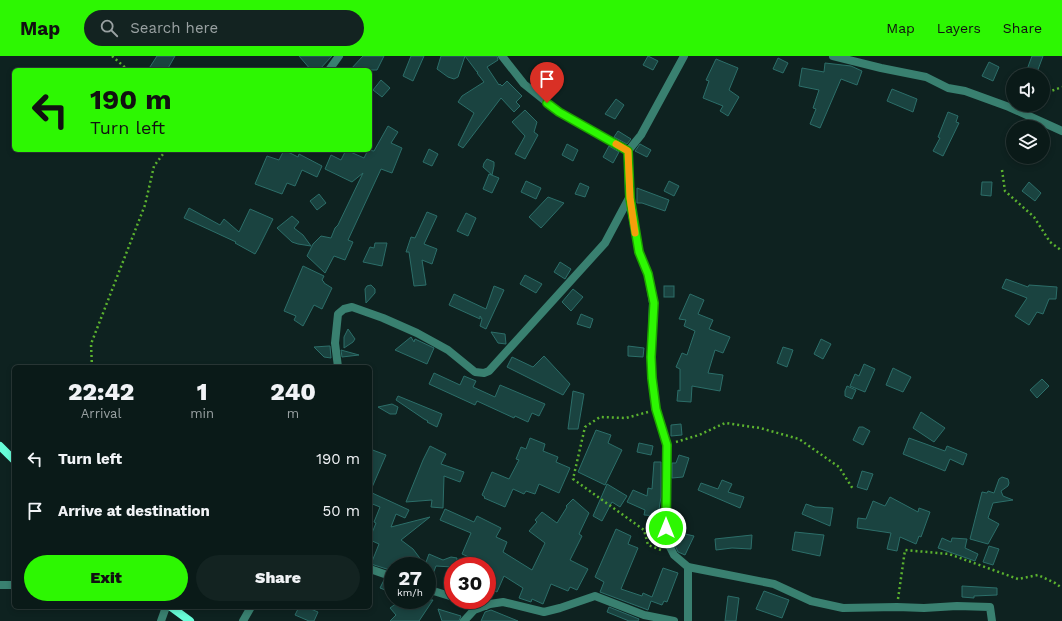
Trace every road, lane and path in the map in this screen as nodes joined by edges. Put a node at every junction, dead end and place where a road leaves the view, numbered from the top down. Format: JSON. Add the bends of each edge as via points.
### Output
{"nodes":[{"id":1,"x":112,"y":56,"type":"edge"},
{"id":2,"x":340,"y":56,"type":"edge"},
{"id":3,"x":502,"y":56,"type":"edge"},
{"id":4,"x":684,"y":56,"type":"edge"},
{"id":5,"x":833,"y":56,"type":"edge"},
{"id":6,"x":126,"y":68,"type":"edge"},
{"id":7,"x":331,"y":68,"type":"edge"},
{"id":8,"x":1062,"y":87,"type":"edge"},
{"id":9,"x":1050,"y":91,"type":"edge"},
{"id":10,"x":1062,"y":131,"type":"edge"},
{"id":11,"x":628,"y":151,"type":"junction"},
{"id":12,"x":164,"y":152,"type":"edge"},
{"id":13,"x":1002,"y":170,"type":"dead end"},
{"id":14,"x":630,"y":198,"type":"junction"},
{"id":15,"x":1062,"y":251,"type":"edge"},
{"id":16,"x":92,"y":365,"type":"edge"},
{"id":17,"x":338,"y":365,"type":"edge"},
{"id":18,"x":656,"y":409,"type":"junction"},
{"id":19,"x":667,"y":445,"type":"junction"},
{"id":20,"x":0,"y":446,"type":"edge"},
{"id":21,"x":12,"y":458,"type":"edge"},
{"id":22,"x":853,"y":489,"type":"dead end"},
{"id":23,"x":674,"y":555,"type":"junction"},
{"id":24,"x":688,"y":567,"type":"junction"},
{"id":25,"x":372,"y":570,"type":"edge"},
{"id":26,"x":384,"y":574,"type":"edge"},
{"id":27,"x":0,"y":585,"type":"edge"},
{"id":28,"x":12,"y":585,"type":"edge"},
{"id":29,"x":1062,"y":588,"type":"edge"},
{"id":30,"x":496,"y":603,"type":"edge"},
{"id":31,"x":897,"y":607,"type":"junction"},
{"id":32,"x":165,"y":609,"type":"edge"},
{"id":33,"x":175,"y":609,"type":"edge"},
{"id":34,"x":250,"y":609,"type":"edge"},
{"id":35,"x":476,"y":609,"type":"edge"},
{"id":36,"x":161,"y":621,"type":"edge"},
{"id":37,"x":190,"y":621,"type":"edge"},
{"id":38,"x":243,"y":621,"type":"edge"},
{"id":39,"x":464,"y":621,"type":"edge"},
{"id":40,"x":674,"y":621,"type":"edge"},
{"id":41,"x":688,"y":621,"type":"edge"},
{"id":42,"x":992,"y":621,"type":"edge"}],
"edges":[{"from":1,"to":6,"type":"path"},
{"from":2,"to":7,"type":"street"},
{"from":3,"to":11,"type":"street","via":[[524,84],[559,112]]},
{"from":4,"to":11,"type":"street","via":[[640,135]]},
{"from":5,"to":10,"type":"street","via":[[926,77],[948,88],[965,91],[1008,107]]},
{"from":8,"to":9,"type":"path"},
{"from":11,"to":14,"type":"street"},
{"from":12,"to":16,"type":"path","via":[[154,166],[145,205],[91,344]]},
{"from":13,"to":15,"type":"path","via":[[1005,191],[1034,217],[1050,242]]},
{"from":14,"to":17,"type":"street","via":[[605,244],[489,371],[475,372],[448,350],[417,333],[352,307],[344,308],[338,314],[335,343]]},
{"from":14,"to":18,"type":"street","via":[[639,252],[648,274],[654,303],[651,357]]},
{"from":18,"to":19,"type":"street"},
{"from":18,"to":23,"type":"path","via":[[626,418],[600,417],[585,427],[573,479],[644,530],[648,545]]},
{"from":19,"to":22,"type":"path","via":[[725,423],[760,428],[798,438],[839,467]]},
{"from":19,"to":23,"type":"street","via":[[666,528],[668,543]]},
{"from":20,"to":21,"type":"main road"},
{"from":23,"to":24,"type":"street"},
{"from":24,"to":31,"type":"street","via":[[774,584],[811,602],[843,608]]},
{"from":24,"to":41,"type":"street"},
{"from":25,"to":26,"type":"street"},
{"from":27,"to":28,"type":"street"},
{"from":29,"to":31,"type":"path","via":[[1038,575],[1018,579],[949,554],[905,550]]},
{"from":30,"to":40,"type":"street","via":[[503,602],[544,612],[595,596],[644,615]]},
{"from":31,"to":42,"type":"street","via":[[990,607]]},
{"from":32,"to":36,"type":"street"},
{"from":33,"to":37,"type":"main road"},
{"from":34,"to":38,"type":"street"},
{"from":35,"to":39,"type":"street"}]}
